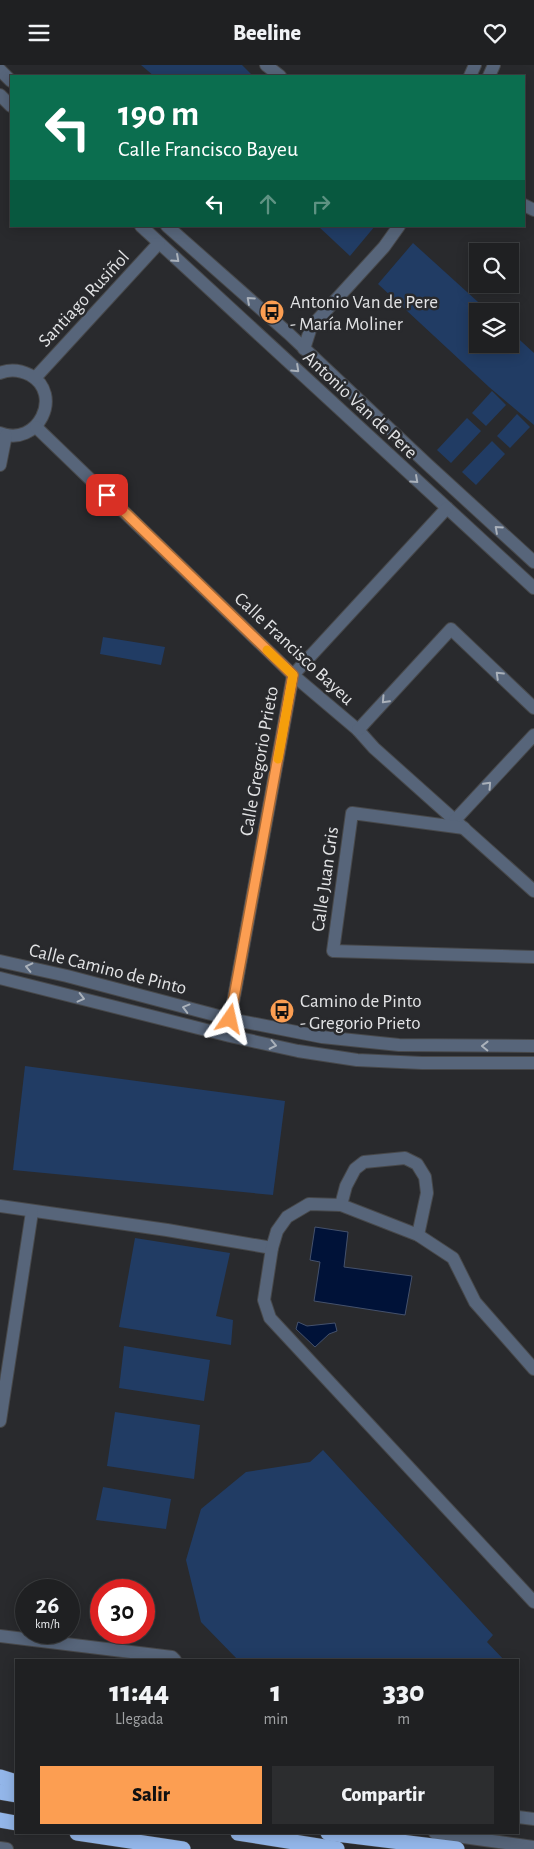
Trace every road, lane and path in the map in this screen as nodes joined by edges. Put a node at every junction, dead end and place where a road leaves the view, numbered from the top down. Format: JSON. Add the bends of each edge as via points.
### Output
{"nodes":[{"id":1,"x":266,"y":65,"type":"edge"},
{"id":2,"x":0,"y":70,"type":"edge"},
{"id":3,"x":279,"y":75,"type":"edge"},
{"id":4,"x":10,"y":80,"type":"edge"},
{"id":5,"x":0,"y":95,"type":"edge"},
{"id":6,"x":10,"y":104,"type":"edge"},
{"id":7,"x":142,"y":227,"type":"edge"},
{"id":8,"x":168,"y":227,"type":"edge"},
{"id":9,"x":397,"y":227,"type":"edge"},
{"id":10,"x":159,"y":243,"type":"junction"},
{"id":11,"x":311,"y":327,"type":"junction"},
{"id":12,"x":288,"y":333,"type":"junction"},
{"id":13,"x":304,"y":349,"type":"junction"},
{"id":14,"x":0,"y":373,"type":"edge"},
{"id":15,"x":35,"y":378,"type":"junction"},
{"id":16,"x":36,"y":427,"type":"junction"},
{"id":17,"x":3,"y":434,"type":"edge"},
{"id":18,"x":0,"y":465,"type":"edge"},
{"id":19,"x":447,"y":508,"type":"junction"},
{"id":20,"x":534,"y":562,"type":"edge"},
{"id":21,"x":534,"y":588,"type":"edge"},
{"id":22,"x":293,"y":675,"type":"junction"},
{"id":23,"x":534,"y":709,"type":"edge"},
{"id":24,"x":358,"y":730,"type":"junction"},
{"id":25,"x":534,"y":735,"type":"edge"},
{"id":26,"x":459,"y":824,"type":"junction"},
{"id":27,"x":534,"y":891,"type":"edge"},
{"id":28,"x":534,"y":957,"type":"edge"},
{"id":29,"x":0,"y":961,"type":"edge"},
{"id":30,"x":0,"y":978,"type":"edge"},
{"id":31,"x":230,"y":1019,"type":"junction"},
{"id":32,"x":534,"y":1046,"type":"edge"},
{"id":33,"x":534,"y":1063,"type":"edge"},
{"id":34,"x":341,"y":1205,"type":"junction"},
{"id":35,"x":0,"y":1206,"type":"edge"},
{"id":36,"x":32,"y":1212,"type":"junction"},
{"id":37,"x":418,"y":1235,"type":"junction"},
{"id":38,"x":272,"y":1248,"type":"junction"},
{"id":39,"x":534,"y":1369,"type":"edge"},
{"id":40,"x":0,"y":1421,"type":"edge"},
{"id":41,"x":534,"y":1603,"type":"edge"},
{"id":42,"x":0,"y":1636,"type":"edge"},
{"id":43,"x":174,"y":1659,"type":"edge"},
{"id":44,"x":0,"y":1777,"type":"edge"},
{"id":45,"x":15,"y":1782,"type":"edge"},
{"id":46,"x":0,"y":1792,"type":"edge"},
{"id":47,"x":15,"y":1795,"type":"edge"},
{"id":48,"x":519,"y":1817,"type":"edge"},
{"id":49,"x":534,"y":1819,"type":"edge"},
{"id":50,"x":0,"y":1820,"type":"edge"},
{"id":51,"x":15,"y":1823,"type":"edge"},
{"id":52,"x":84,"y":1834,"type":"edge"},
{"id":53,"x":244,"y":1834,"type":"edge"},
{"id":54,"x":336,"y":1834,"type":"edge"},
{"id":55,"x":442,"y":1834,"type":"edge"},
{"id":56,"x":534,"y":1847,"type":"edge"},
{"id":57,"x":0,"y":1848,"type":"edge"},
{"id":58,"x":7,"y":1849,"type":"edge"},
{"id":59,"x":183,"y":1849,"type":"edge"},
{"id":60,"x":337,"y":1849,"type":"edge"},
{"id":61,"x":457,"y":1849,"type":"edge"}],
"edges":[{"from":1,"to":3,"type":"street"},
{"from":2,"to":4,"type":"street"},
{"from":5,"to":6,"type":"street"},
{"from":7,"to":10,"type":"street","name":"Antonio Van de Pere"},
{"from":12,"to":8,"type":"street","name":"Antonio Van de Pere","one_way":true},
{"from":9,"to":11,"type":"street","via":[[384,247]]},
{"from":10,"to":15,"type":"street","name":"Santiago Rusiñol"},
{"from":10,"to":19,"type":"street","name":"Antonio Van de Pere","one_way":true},
{"from":11,"to":12,"type":"street"},
{"from":11,"to":13,"type":"street"},
{"from":12,"to":13,"type":"street","name":"Antonio Van de Pere"},
{"from":20,"to":13,"type":"street","name":"Antonio Van de Pere","one_way":true},
{"from":14,"to":15,"type":"street","via":[[13,370]]},
{"from":15,"to":16,"type":"street","via":[[41,385],[46,407]]},
{"from":16,"to":17,"type":"street","via":[[17,436]]},
{"from":16,"to":22,"type":"street","name":"Calle Francisco Bayeu"},
{"from":17,"to":18,"type":"street"},
{"from":19,"to":21,"type":"street","name":"Antonio Van de Pere"},
{"from":19,"to":22,"type":"street","name":"Calle Gregorio Prieto"},
{"from":22,"to":24,"type":"street","name":"Calle Francisco Bayeu"},
{"from":22,"to":31,"type":"street","name":"Calle Gregorio Prieto"},
{"from":23,"to":24,"type":"street","one_way":true,"via":[[451,629]]},
{"from":24,"to":26,"type":"street","name":"Calle Francisco Bayeu"},
{"from":26,"to":25,"type":"street","one_way":true},
{"from":26,"to":27,"type":"street","name":"Calle Francisco Bayeu"},
{"from":26,"to":28,"type":"street","name":"Calle Juan Gris","via":[[352,813],[333,951]]},
{"from":31,"to":29,"type":"street","name":"Calle Camino de Pinto","one_way":true},
{"from":30,"to":33,"type":"street","name":"Calle Camino de Pinto","one_way":true,"via":[[298,1051],[422,1063]]},
{"from":32,"to":31,"type":"street","name":"Calle Camino de Pinto","one_way":true,"via":[[398,1045],[322,1037]]},
{"from":34,"to":37,"type":"street"},
{"from":34,"to":37,"type":"street","via":[[355,1169],[364,1162],[405,1159],[417,1164],[425,1177],[427,1193]]},
{"from":34,"to":38,"type":"street","via":[[310,1204],[287,1217],[277,1231]]},
{"from":35,"to":36,"type":"street"},
{"from":36,"to":38,"type":"street"},
{"from":36,"to":40,"type":"street"},
{"from":37,"to":39,"type":"street","via":[[453,1258],[475,1302]]},
{"from":38,"to":41,"type":"street","via":[[264,1300],[270,1318]]},
{"from":42,"to":43,"type":"street"},
{"from":44,"to":45,"type":"highway"},
{"from":46,"to":47,"type":"highway"},
{"from":48,"to":49,"type":"street"},
{"from":50,"to":51,"type":"highway"},
{"from":52,"to":59,"type":"highway"},
{"from":53,"to":60,"type":"highway"},
{"from":54,"to":61,"type":"highway"},
{"from":55,"to":56,"type":"street"},
{"from":57,"to":58,"type":"street"}]}
